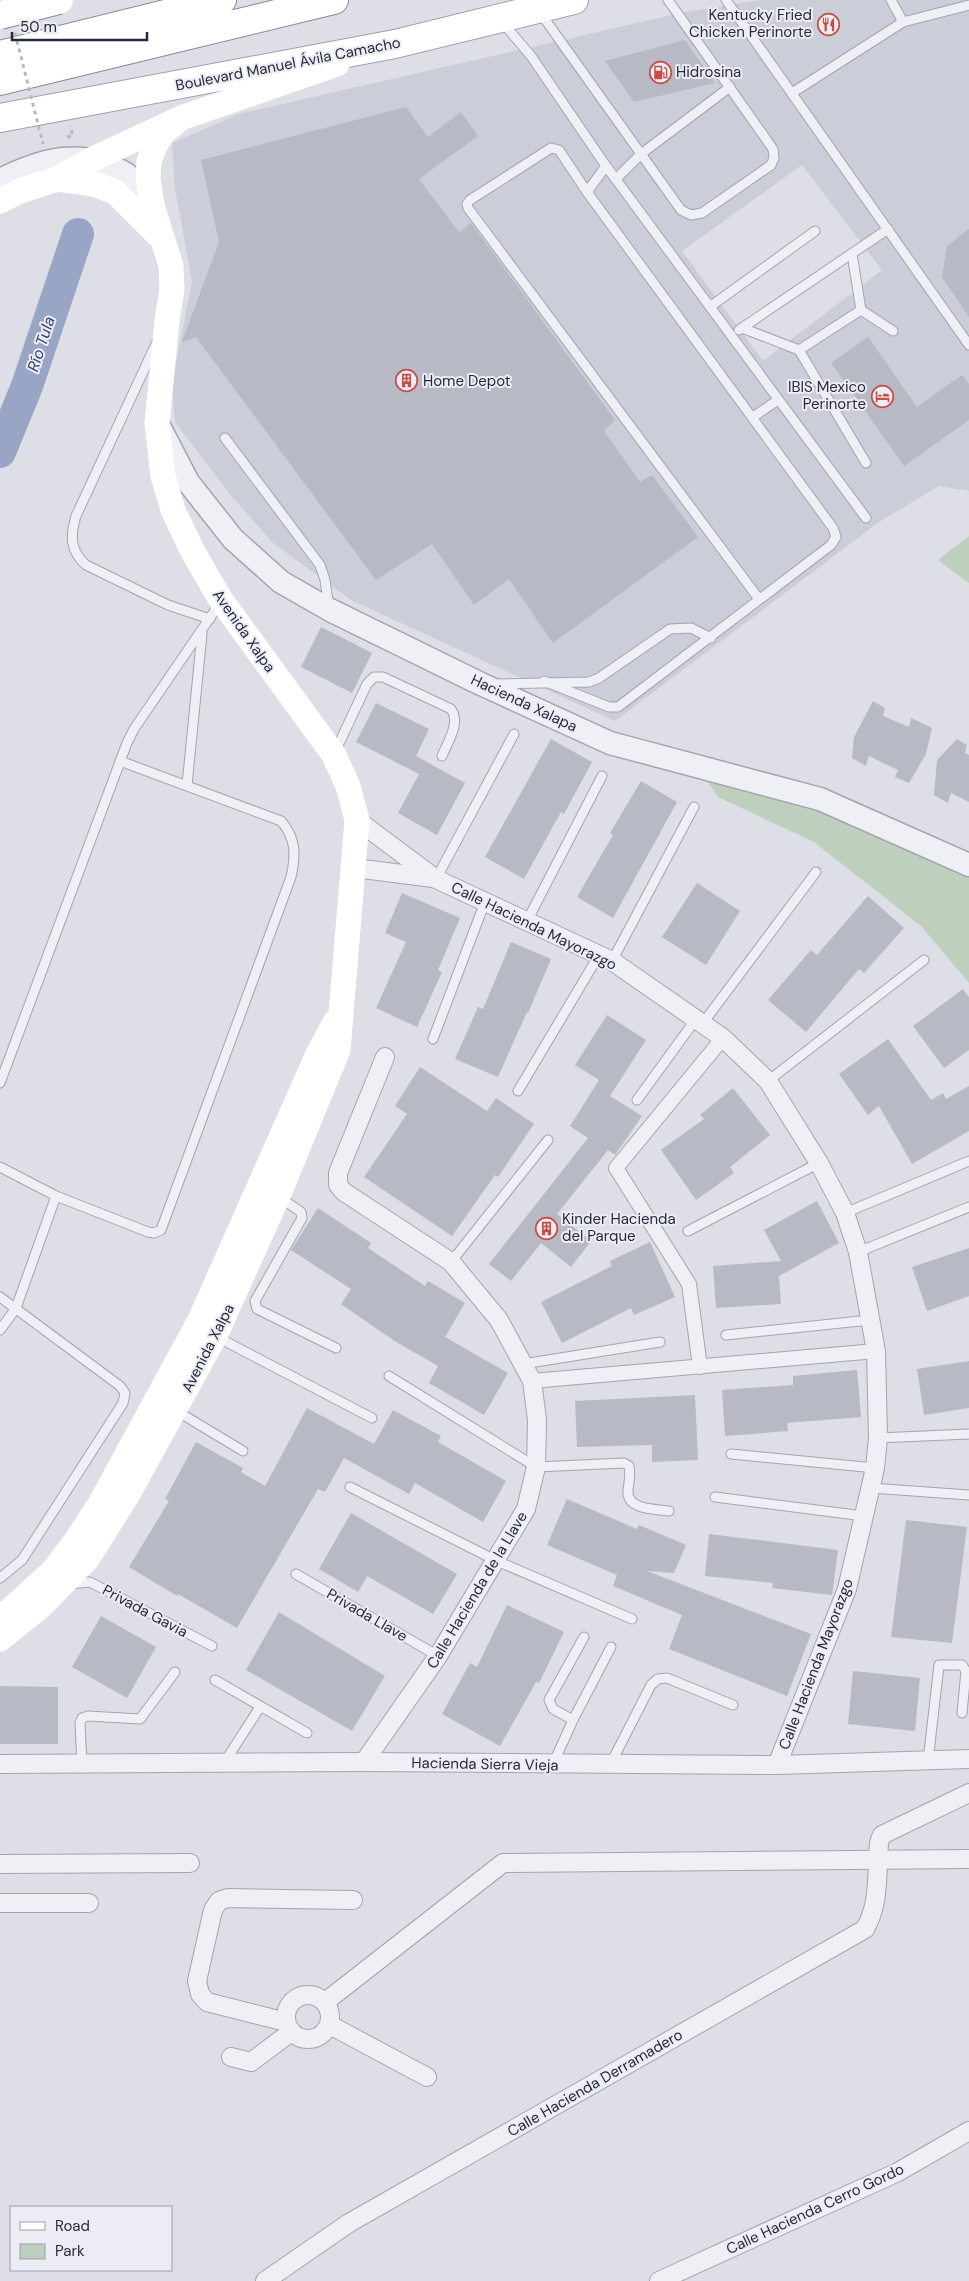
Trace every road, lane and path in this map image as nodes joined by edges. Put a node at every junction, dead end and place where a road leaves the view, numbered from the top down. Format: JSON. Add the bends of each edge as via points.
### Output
{"nodes":[{"id":1,"x":59,"y":0,"type":"edge"},
{"id":2,"x":222,"y":0,"type":"edge"},
{"id":3,"x":334,"y":0,"type":"edge"},
{"id":4,"x":574,"y":0,"type":"edge"},
{"id":5,"x":668,"y":0,"type":"edge"},
{"id":6,"x":726,"y":0,"type":"edge"},
{"id":7,"x":891,"y":0,"type":"edge"},
{"id":8,"x":969,"y":5,"type":"edge"},
{"id":9,"x":537,"y":9,"type":"junction"},
{"id":10,"x":499,"y":18,"type":"junction"},
{"id":11,"x":7,"y":22,"type":"edge"},
{"id":12,"x":902,"y":22,"type":"junction"},
{"id":13,"x":395,"y":44,"type":"junction"},
{"id":14,"x":0,"y":56,"type":"edge"},
{"id":15,"x":0,"y":81,"type":"edge"},
{"id":16,"x":730,"y":87,"type":"junction"},
{"id":17,"x":792,"y":93,"type":"junction"},
{"id":18,"x":0,"y":118,"type":"edge"},
{"id":19,"x":181,"y":118,"type":"junction"},
{"id":20,"x":43,"y":144,"type":"dead end"},
{"id":21,"x":641,"y":154,"type":"junction"},
{"id":22,"x":94,"y":159,"type":"junction"},
{"id":23,"x":606,"y":166,"type":"junction"},
{"id":24,"x":57,"y":179,"type":"junction"},
{"id":25,"x":616,"y":179,"type":"junction"},
{"id":26,"x":0,"y":180,"type":"edge"},
{"id":27,"x":587,"y":192,"type":"junction"},
{"id":28,"x":150,"y":194,"type":"junction"},
{"id":29,"x":0,"y":201,"type":"edge"},
{"id":30,"x":888,"y":229,"type":"junction"},
{"id":31,"x":815,"y":231,"type":"dead end"},
{"id":32,"x":162,"y":238,"type":"junction"},
{"id":33,"x":852,"y":254,"type":"junction"},
{"id":34,"x":711,"y":306,"type":"junction"},
{"id":35,"x":862,"y":310,"type":"junction"},
{"id":36,"x":167,"y":321,"type":"junction"},
{"id":37,"x":742,"y":328,"type":"junction"},
{"id":38,"x":893,"y":332,"type":"dead end"},
{"id":39,"x":732,"y":334,"type":"junction"},
{"id":40,"x":969,"y":345,"type":"edge"},
{"id":41,"x":799,"y":350,"type":"junction"},
{"id":42,"x":778,"y":400,"type":"junction"},
{"id":43,"x":753,"y":417,"type":"junction"},
{"id":44,"x":157,"y":423,"type":"junction"},
{"id":45,"x":225,"y":438,"type":"dead end"},
{"id":46,"x":866,"y":462,"type":"dead end"},
{"id":47,"x":866,"y":518,"type":"dead end"},
{"id":48,"x":759,"y":599,"type":"junction"},
{"id":49,"x":216,"y":610,"type":"junction"},
{"id":50,"x":330,"y":610,"type":"junction"},
{"id":51,"x":202,"y":631,"type":"junction"},
{"id":52,"x":711,"y":638,"type":"junction"},
{"id":53,"x":544,"y":681,"type":"junction"},
{"id":54,"x":480,"y":684,"type":"junction"},
{"id":55,"x":514,"y":734,"type":"dead end"},
{"id":56,"x":334,"y":755,"type":"junction"},
{"id":57,"x":442,"y":756,"type":"dead end"},
{"id":58,"x":120,"y":761,"type":"junction"},
{"id":59,"x":602,"y":776,"type":"dead end"},
{"id":60,"x":187,"y":785,"type":"junction"},
{"id":61,"x":694,"y":807,"type":"dead end"},
{"id":62,"x":357,"y":820,"type":"junction"},
{"id":63,"x":969,"y":865,"type":"edge"},
{"id":64,"x":354,"y":868,"type":"junction"},
{"id":65,"x":816,"y":872,"type":"dead end"},
{"id":66,"x":436,"y":879,"type":"junction"},
{"id":67,"x":486,"y":902,"type":"junction"},
{"id":68,"x":527,"y":921,"type":"junction"},
{"id":69,"x":606,"y":958,"type":"junction"},
{"id":70,"x":924,"y":960,"type":"dead end"},
{"id":71,"x":699,"y":1021,"type":"junction"},
{"id":72,"x":723,"y":1038,"type":"junction"},
{"id":73,"x":433,"y":1039,"type":"dead end"},
{"id":74,"x":385,"y":1057,"type":"dead end"},
{"id":75,"x":768,"y":1081,"type":"junction"},
{"id":76,"x":0,"y":1083,"type":"edge"},
{"id":77,"x":518,"y":1091,"type":"dead end"},
{"id":78,"x":636,"y":1100,"type":"dead end"},
{"id":79,"x":548,"y":1140,"type":"dead end"},
{"id":80,"x":969,"y":1161,"type":"edge"},
{"id":81,"x":819,"y":1163,"type":"junction"},
{"id":82,"x":0,"y":1168,"type":"edge"},
{"id":83,"x":269,"y":1192,"type":"junction"},
{"id":84,"x":56,"y":1196,"type":"junction"},
{"id":85,"x":969,"y":1207,"type":"edge"},
{"id":86,"x":845,"y":1213,"type":"junction"},
{"id":87,"x":688,"y":1231,"type":"dead end"},
{"id":88,"x":858,"y":1252,"type":"junction"},
{"id":89,"x":451,"y":1262,"type":"junction"},
{"id":90,"x":0,"y":1297,"type":"edge"},
{"id":91,"x":16,"y":1308,"type":"junction"},
{"id":92,"x":870,"y":1320,"type":"junction"},
{"id":93,"x":0,"y":1330,"type":"edge"},
{"id":94,"x":206,"y":1332,"type":"junction"},
{"id":95,"x":726,"y":1335,"type":"dead end"},
{"id":96,"x":660,"y":1342,"type":"dead end"},
{"id":97,"x":336,"y":1348,"type":"dead end"},
{"id":98,"x":876,"y":1351,"type":"junction"},
{"id":99,"x":523,"y":1364,"type":"junction"},
{"id":100,"x":700,"y":1367,"type":"junction"},
{"id":101,"x":389,"y":1376,"type":"dead end"},
{"id":102,"x":532,"y":1381,"type":"junction"},
{"id":103,"x":167,"y":1405,"type":"junction"},
{"id":104,"x":372,"y":1418,"type":"dead end"},
{"id":105,"x":969,"y":1434,"type":"edge"},
{"id":106,"x":878,"y":1438,"type":"junction"},
{"id":107,"x":243,"y":1451,"type":"dead end"},
{"id":108,"x":731,"y":1454,"type":"dead end"},
{"id":109,"x":536,"y":1468,"type":"junction"},
{"id":110,"x":875,"y":1468,"type":"junction"},
{"id":111,"x":350,"y":1487,"type":"dead end"},
{"id":112,"x":871,"y":1488,"type":"junction"},
{"id":113,"x":969,"y":1495,"type":"edge"},
{"id":114,"x":715,"y":1497,"type":"dead end"},
{"id":115,"x":669,"y":1512,"type":"dead end"},
{"id":116,"x":864,"y":1516,"type":"junction"},
{"id":117,"x":497,"y":1561,"type":"junction"},
{"id":118,"x":296,"y":1574,"type":"dead end"},
{"id":119,"x":0,"y":1578,"type":"edge"},
{"id":120,"x":58,"y":1578,"type":"junction"},
{"id":121,"x":0,"y":1619,"type":"edge"},
{"id":122,"x":632,"y":1619,"type":"dead end"},
{"id":123,"x":584,"y":1636,"type":"dead end"},
{"id":124,"x":0,"y":1639,"type":"edge"},
{"id":125,"x":212,"y":1646,"type":"dead end"},
{"id":126,"x":612,"y":1647,"type":"dead end"},
{"id":127,"x":438,"y":1656,"type":"junction"},
{"id":128,"x":175,"y":1672,"type":"dead end"},
{"id":129,"x":215,"y":1680,"type":"dead end"},
{"id":130,"x":733,"y":1705,"type":"dead end"},
{"id":131,"x":260,"y":1707,"type":"junction"},
{"id":132,"x":962,"y":1713,"type":"dead end"},
{"id":133,"x":573,"y":1720,"type":"junction"},
{"id":134,"x":307,"y":1733,"type":"dead end"},
{"id":135,"x":969,"y":1759,"type":"edge"},
{"id":136,"x":928,"y":1761,"type":"junction"},
{"id":137,"x":364,"y":1762,"type":"junction"},
{"id":138,"x":224,"y":1763,"type":"junction"},
{"id":139,"x":0,"y":1764,"type":"edge"},
{"id":140,"x":82,"y":1764,"type":"junction"},
{"id":141,"x":552,"y":1764,"type":"junction"},
{"id":142,"x":610,"y":1765,"type":"junction"},
{"id":143,"x":777,"y":1765,"type":"junction"},
{"id":144,"x":969,"y":1793,"type":"edge"},
{"id":145,"x":878,"y":1858,"type":"junction"},
{"id":146,"x":969,"y":1859,"type":"edge"},
{"id":147,"x":190,"y":1863,"type":"dead end"},
{"id":148,"x":0,"y":1864,"type":"edge"},
{"id":149,"x":352,"y":1900,"type":"dead end"},
{"id":150,"x":0,"y":1903,"type":"edge"},
{"id":151,"x":89,"y":1903,"type":"dead end"},
{"id":152,"x":325,"y":2002,"type":"junction"},
{"id":153,"x":330,"y":2025,"type":"junction"},
{"id":154,"x":289,"y":2027,"type":"junction"},
{"id":155,"x":231,"y":2057,"type":"dead end"},
{"id":156,"x":427,"y":2078,"type":"dead end"},
{"id":157,"x":969,"y":2131,"type":"edge"},
{"id":158,"x":265,"y":2281,"type":"edge"},
{"id":159,"x":659,"y":2281,"type":"edge"}],
"edges":[{"from":1,"to":11,"type":"main road","bridge":true},
{"from":2,"to":14,"type":"main road"},
{"from":3,"to":15,"type":"main road"},
{"from":4,"to":9,"type":"main road","name":"Boulevard Manuel Ávila Camacho"},
{"from":5,"to":16,"type":"lane"},
{"from":6,"to":17,"type":"lane"},
{"from":7,"to":12,"type":"lane"},
{"from":8,"to":12,"type":"lane"},
{"from":9,"to":10,"type":"main road","name":"Boulevard Manuel Ávila Camacho"},
{"from":9,"to":21,"type":"lane"},
{"from":10,"to":13,"type":"main road","name":"Boulevard Manuel Ávila Camacho"},
{"from":10,"to":23,"type":"lane","via":[[530,56]]},
{"from":11,"to":20,"type":"path","bridge":true},
{"from":12,"to":17,"type":"lane"},
{"from":13,"to":18,"type":"main road","name":"Boulevard Manuel Ávila Camacho"},
{"from":13,"to":19,"type":"main road"},
{"from":16,"to":21,"type":"lane"},
{"from":16,"to":21,"type":"lane","via":[[773,149],[771,165],[702,213],[691,215],[681,210]]},
{"from":17,"to":30,"type":"lane"},
{"from":19,"to":22,"type":"main road"},
{"from":19,"to":28,"type":"main road","name":"Avenida Xalpa","via":[[162,134],[155,146],[149,161]]},
{"from":21,"to":25,"type":"lane"},
{"from":22,"to":24,"type":"main road"},
{"from":22,"to":26,"type":"street","via":[[62,159],[31,165]]},
{"from":22,"to":28,"type":"street","via":[[126,174]]},
{"from":23,"to":25,"type":"lane"},
{"from":23,"to":27,"type":"lane"},
{"from":24,"to":29,"type":"main road"},
{"from":24,"to":32,"type":"main road","name":"Avenida Xalpa","via":[[94,184],[115,192]]},
{"from":25,"to":34,"type":"lane"},
{"from":27,"to":43,"type":"lane"},
{"from":27,"to":48,"type":"lane","via":[[559,150],[551,148],[467,204]]},
{"from":28,"to":32,"type":"main road","name":"Avenida Xalpa"},
{"from":30,"to":33,"type":"lane"},
{"from":30,"to":40,"type":"lane"},
{"from":31,"to":34,"type":"lane"},
{"from":32,"to":36,"type":"main road","name":"Avenida Xalpa","via":[[171,266],[172,289]]},
{"from":33,"to":35,"type":"lane"},
{"from":33,"to":37,"type":"lane"},
{"from":34,"to":39,"type":"lane"},
{"from":35,"to":38,"type":"lane"},
{"from":35,"to":41,"type":"lane"},
{"from":36,"to":44,"type":"main road","name":"Avenida Xalpa"},
{"from":36,"to":49,"type":"lane","via":[[76,516],[71,530],[73,545],[76,556],[86,565],[168,605]]},
{"from":37,"to":39,"type":"lane"},
{"from":37,"to":41,"type":"lane"},
{"from":39,"to":42,"type":"lane"},
{"from":41,"to":46,"type":"lane"},
{"from":42,"to":43,"type":"lane"},
{"from":42,"to":47,"type":"lane"},
{"from":43,"to":48,"type":"lane","via":[[834,528],[836,537],[831,545]]},
{"from":44,"to":49,"type":"main road","name":"Avenida Xalpa","via":[[163,476],[173,510]]},
{"from":44,"to":50,"type":"street","name":"Hacienda Xalapa","via":[[188,482],[234,540],[281,582]]},
{"from":45,"to":50,"type":"lane","via":[[320,565]]},
{"from":48,"to":52,"type":"lane"},
{"from":49,"to":51,"type":"lane"},
{"from":49,"to":56,"type":"main road","name":"Avenida Xalpa"},
{"from":50,"to":54,"type":"street","name":"Hacienda Xalapa"},
{"from":51,"to":58,"type":"lane","via":[[134,729]]},
{"from":51,"to":60,"type":"lane"},
{"from":52,"to":53,"type":"lane","via":[[691,628],[670,629],[599,678],[589,682]]},
{"from":52,"to":53,"type":"lane","via":[[618,707],[609,707]]},
{"from":53,"to":54,"type":"lane"},
{"from":54,"to":63,"type":"street","name":"Hacienda Xalapa","via":[[610,743],[820,800]]},
{"from":55,"to":66,"type":"lane"},
{"from":56,"to":57,"type":"lane","via":[[367,684],[374,677],[383,678],[451,709],[455,715],[455,726]]},
{"from":56,"to":62,"type":"main road","name":"Avenida Xalpa","via":[[348,786]]},
{"from":58,"to":60,"type":"lane"},
{"from":58,"to":76,"type":"lane"},
{"from":59,"to":68,"type":"lane"},
{"from":60,"to":84,"type":"lane","via":[[281,820],[295,844],[292,877],[161,1230],[148,1232]]},
{"from":61,"to":69,"type":"lane"},
{"from":62,"to":64,"type":"main road","name":"Avenida Xalpa"},
{"from":62,"to":66,"type":"street","name":"Calle Hacienda Mayorazgo"},
{"from":64,"to":66,"type":"street","name":"Calle Hacienda Mayorazgo"},
{"from":64,"to":83,"type":"main road","name":"Avenida Xalpa","via":[[338,1050]]},
{"from":65,"to":71,"type":"lane"},
{"from":66,"to":67,"type":"street","name":"Calle Hacienda Mayorazgo"},
{"from":67,"to":68,"type":"street","name":"Calle Hacienda Mayorazgo"},
{"from":67,"to":73,"type":"lane"},
{"from":68,"to":69,"type":"street","name":"Calle Hacienda Mayorazgo"},
{"from":69,"to":71,"type":"street","name":"Calle Hacienda Mayorazgo"},
{"from":69,"to":77,"type":"lane"},
{"from":70,"to":75,"type":"lane"},
{"from":71,"to":72,"type":"street","name":"Calle Hacienda Mayorazgo"},
{"from":71,"to":78,"type":"lane"},
{"from":72,"to":75,"type":"street","name":"Calle Hacienda Mayorazgo"},
{"from":72,"to":100,"type":"street","via":[[616,1168],[688,1284]]},
{"from":74,"to":89,"type":"street","name":"Calle Hacienda de la Llave","via":[[338,1173],[338,1184],[344,1192]]},
{"from":75,"to":81,"type":"street","name":"Calle Hacienda Mayorazgo"},
{"from":79,"to":89,"type":"lane"},
{"from":80,"to":86,"type":"lane"},
{"from":81,"to":86,"type":"street","name":"Calle Hacienda Mayorazgo"},
{"from":81,"to":87,"type":"lane"},
{"from":82,"to":84,"type":"lane"},
{"from":83,"to":94,"type":"main road","name":"Avenida Xalpa"},
{"from":83,"to":97,"type":"lane","via":[[301,1212],[302,1218],[255,1305],[257,1309]]},
{"from":84,"to":91,"type":"lane"},
{"from":85,"to":88,"type":"lane"},
{"from":86,"to":88,"type":"street","name":"Calle Hacienda Mayorazgo"},
{"from":88,"to":92,"type":"street","name":"Calle Hacienda Mayorazgo"},
{"from":89,"to":99,"type":"street","name":"Calle Hacienda de la Llave","via":[[499,1320]]},
{"from":90,"to":91,"type":"lane"},
{"from":91,"to":93,"type":"lane"},
{"from":91,"to":119,"type":"lane","via":[[120,1386],[125,1394],[123,1403],[22,1560]]},
{"from":92,"to":95,"type":"lane"},
{"from":92,"to":98,"type":"street","name":"Calle Hacienda Mayorazgo"},
{"from":94,"to":103,"type":"main road","name":"Avenida Xalpa"},
{"from":94,"to":104,"type":"lane"},
{"from":96,"to":99,"type":"lane"},
{"from":98,"to":100,"type":"street"},
{"from":98,"to":106,"type":"street","name":"Calle Hacienda Mayorazgo"},
{"from":99,"to":102,"type":"street","name":"Calle Hacienda de la Llave"},
{"from":100,"to":102,"type":"street"},
{"from":101,"to":109,"type":"lane"},
{"from":102,"to":109,"type":"street","name":"Calle Hacienda de la Llave","via":[[537,1420]]},
{"from":103,"to":107,"type":"lane"},
{"from":103,"to":120,"type":"main road","name":"Avenida Xalpa","via":[[128,1494],[87,1559]]},
{"from":105,"to":106,"type":"lane"},
{"from":106,"to":110,"type":"street","name":"Calle Hacienda Mayorazgo"},
{"from":108,"to":110,"type":"lane"},
{"from":109,"to":115,"type":"lane","via":[[624,1463],[631,1472],[628,1496],[631,1502],[636,1506]]},
{"from":109,"to":117,"type":"street","name":"Calle Hacienda de la Llave","via":[[526,1509]]},
{"from":110,"to":112,"type":"street","name":"Calle Hacienda Mayorazgo"},
{"from":111,"to":117,"type":"lane"},
{"from":112,"to":113,"type":"lane"},
{"from":112,"to":116,"type":"street","name":"Calle Hacienda Mayorazgo"},
{"from":114,"to":116,"type":"lane"},
{"from":116,"to":143,"type":"street","name":"Calle Hacienda Mayorazgo","via":[[846,1589]]},
{"from":117,"to":122,"type":"lane"},
{"from":117,"to":127,"type":"street","name":"Calle Hacienda de la Llave"},
{"from":118,"to":127,"type":"lane","name":"Privada Llave"},
{"from":120,"to":121,"type":"main road","name":"Avenida Xalpa"},
{"from":120,"to":124,"type":"main road","name":"Avenida Xalpa","via":[[41,1606]]},
{"from":120,"to":125,"type":"lane","name":"Privada Gavia","via":[[90,1582]]},
{"from":123,"to":133,"type":"lane","via":[[549,1700],[553,1709]]},
{"from":126,"to":133,"type":"lane"},
{"from":127,"to":137,"type":"street","name":"Calle Hacienda de la Llave"},
{"from":128,"to":140,"type":"lane","via":[[140,1719],[82,1718]]},
{"from":129,"to":131,"type":"lane"},
{"from":130,"to":142,"type":"lane","via":[[667,1678],[658,1679],[651,1685]]},
{"from":131,"to":134,"type":"lane"},
{"from":131,"to":138,"type":"lane"},
{"from":132,"to":136,"type":"lane","via":[[965,1666],[940,1664]]},
{"from":133,"to":141,"type":"lane"},
{"from":135,"to":136,"type":"street","name":"Hacienda Sierra Vieja"},
{"from":136,"to":143,"type":"street","name":"Hacienda Sierra Vieja"},
{"from":137,"to":138,"type":"street","name":"Hacienda Sierra Vieja"},
{"from":137,"to":141,"type":"street","name":"Hacienda Sierra Vieja"},
{"from":138,"to":140,"type":"street","name":"Hacienda Sierra Vieja"},
{"from":139,"to":140,"type":"street","name":"Hacienda Sierra Vieja"},
{"from":141,"to":142,"type":"street","name":"Hacienda Sierra Vieja"},
{"from":142,"to":143,"type":"street","name":"Hacienda Sierra Vieja"},
{"from":144,"to":145,"type":"street","name":"Calle Hacienda Derramadero","via":[[887,1832],[880,1840]]},
{"from":145,"to":146,"type":"street"},
{"from":145,"to":152,"type":"street","via":[[503,1863]]},
{"from":145,"to":158,"type":"street","name":"Calle Hacienda Derramadero","via":[[876,1902],[865,1929],[349,2223]]},
{"from":147,"to":148,"type":"street"},
{"from":149,"to":154,"type":"street","via":[[228,1898],[219,1901],[213,1910],[197,1981],[200,1994],[207,2002]]},
{"from":150,"to":151,"type":"street"},
{"from":152,"to":153,"type":"street","via":[[330,2013]]},
{"from":152,"to":154,"type":"street","via":[[315,1996],[304,1995],[293,2000],[287,2010]]},
{"from":153,"to":154,"type":"street","via":[[313,2040],[301,2039]]},
{"from":153,"to":156,"type":"street"},
{"from":154,"to":155,"type":"street","via":[[251,2062]]},
{"from":157,"to":159,"type":"street","name":"Calle Hacienda Cerro Gordo","via":[[898,2172]]}]}
